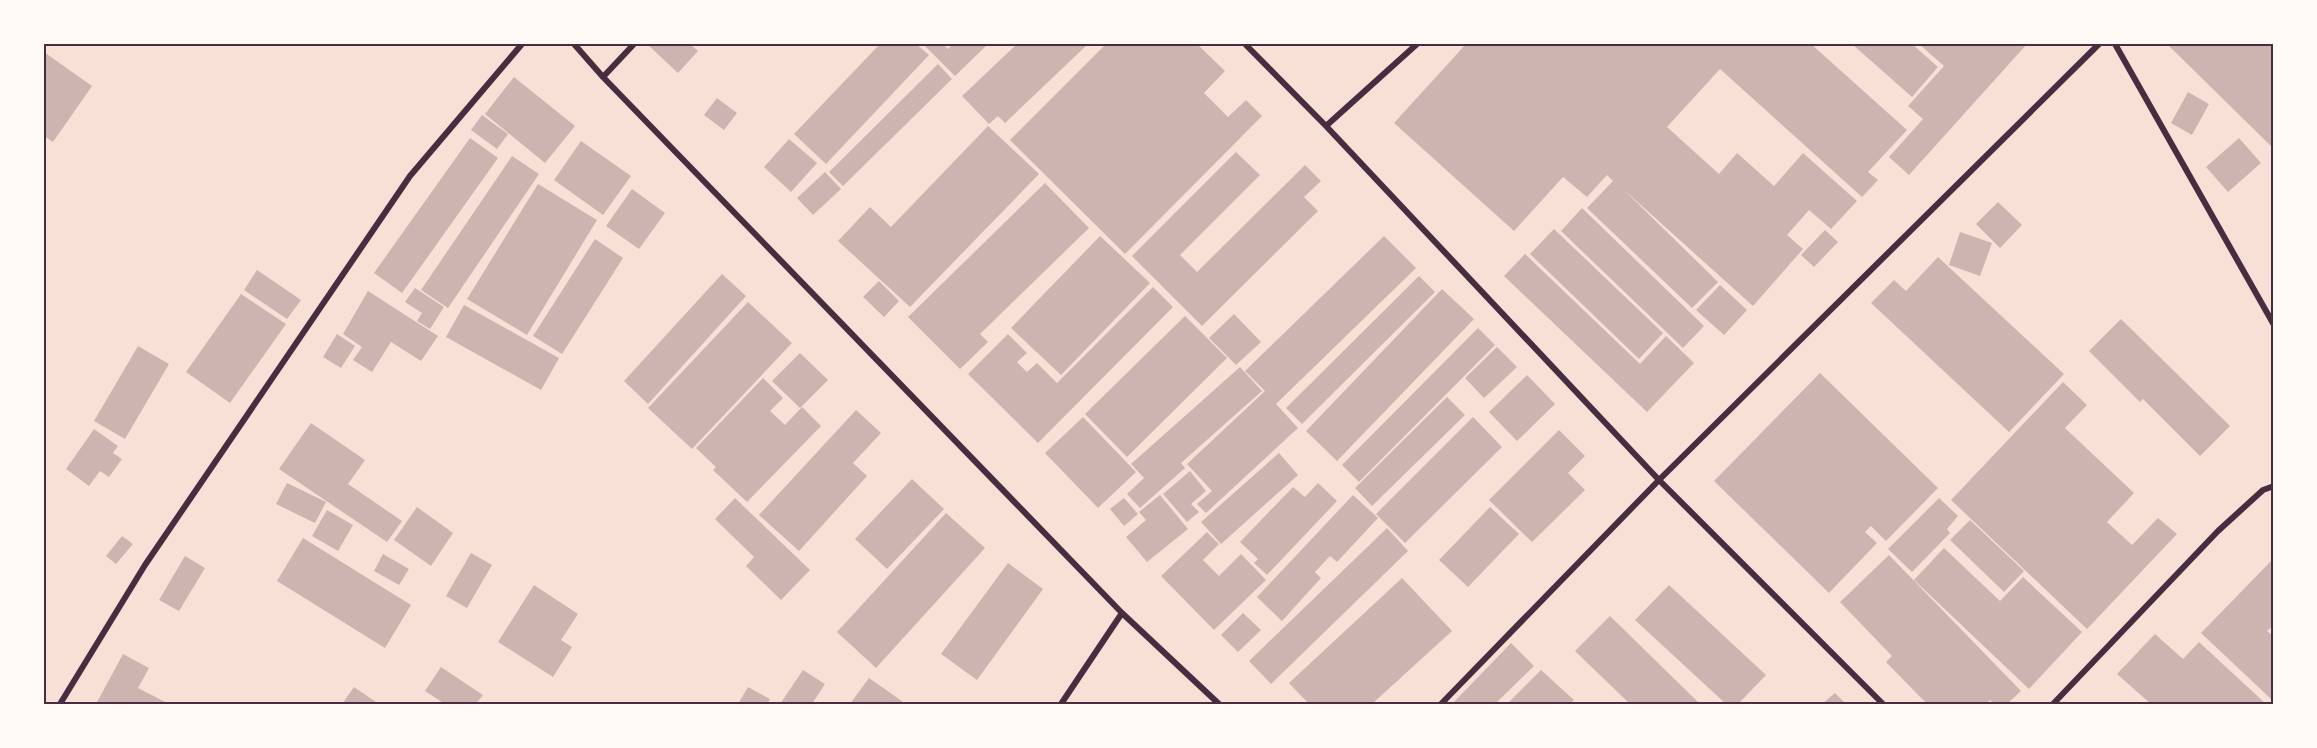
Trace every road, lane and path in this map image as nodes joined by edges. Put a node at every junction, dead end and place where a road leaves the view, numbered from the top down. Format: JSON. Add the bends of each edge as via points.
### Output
{"nodes":[{"id":1,"x":522,"y":44,"type":"edge"},
{"id":2,"x":574,"y":44,"type":"edge"},
{"id":3,"x":634,"y":44,"type":"edge"},
{"id":4,"x":1245,"y":44,"type":"edge"},
{"id":5,"x":1417,"y":44,"type":"edge"},
{"id":6,"x":2099,"y":44,"type":"edge"},
{"id":7,"x":2115,"y":44,"type":"edge"},
{"id":8,"x":603,"y":77,"type":"junction"},
{"id":9,"x":1326,"y":126,"type":"junction"},
{"id":10,"x":2274,"y":325,"type":"edge"},
{"id":11,"x":1659,"y":480,"type":"junction"},
{"id":12,"x":2274,"y":486,"type":"edge"},
{"id":13,"x":1122,"y":613,"type":"junction"},
{"id":14,"x":60,"y":705,"type":"edge"},
{"id":15,"x":1061,"y":705,"type":"edge"},
{"id":16,"x":1219,"y":705,"type":"edge"},
{"id":17,"x":1441,"y":705,"type":"edge"},
{"id":18,"x":1883,"y":705,"type":"edge"},
{"id":19,"x":2053,"y":705,"type":"edge"}],
"edges":[{"from":1,"to":14,"type":"street","via":[[410,176],[146,565]]},
{"from":2,"to":8,"type":"street"},
{"from":3,"to":8,"type":"street"},
{"from":4,"to":9,"type":"street"},
{"from":5,"to":9,"type":"street"},
{"from":6,"to":11,"type":"street"},
{"from":7,"to":10,"type":"street"},
{"from":8,"to":13,"type":"street"},
{"from":9,"to":11,"type":"street"},
{"from":11,"to":17,"type":"street"},
{"from":11,"to":18,"type":"street"},
{"from":12,"to":19,"type":"street","via":[[2263,490],[2218,531]]},
{"from":13,"to":15,"type":"street"},
{"from":13,"to":16,"type":"street"}]}
